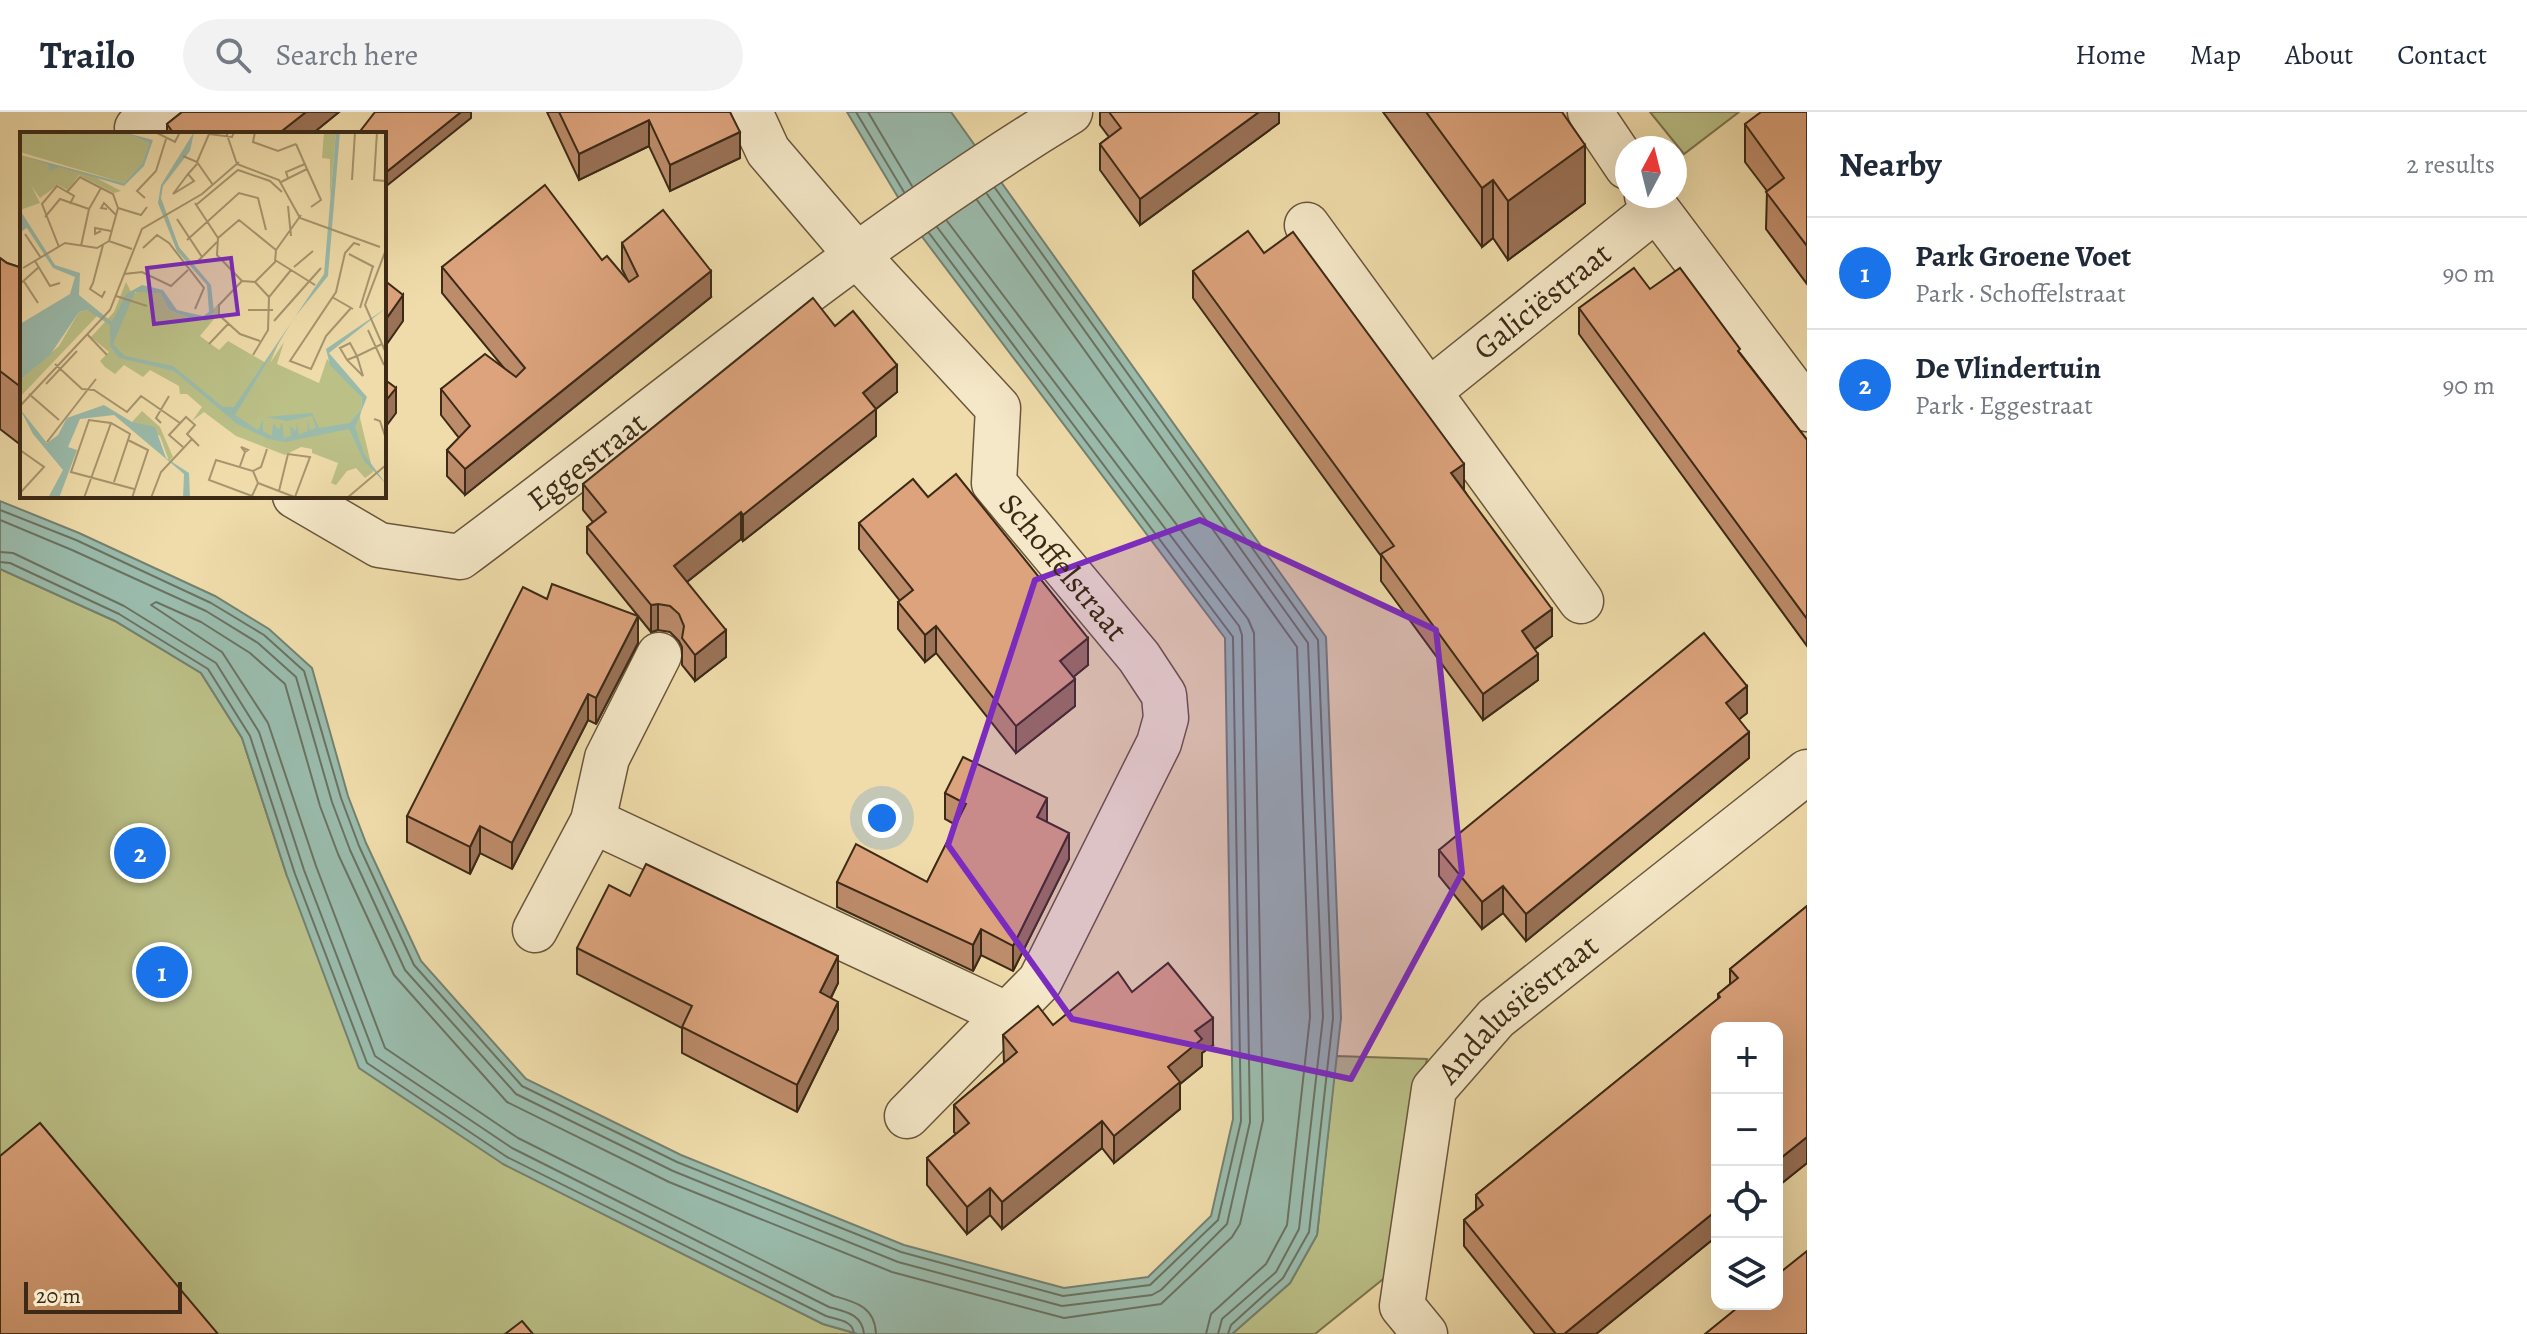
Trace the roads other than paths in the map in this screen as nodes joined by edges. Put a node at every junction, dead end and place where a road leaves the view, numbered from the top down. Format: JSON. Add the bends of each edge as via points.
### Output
{"nodes":[{"id":1,"x":750,"y":112,"type":"edge"},
{"id":2,"x":1070,"y":112,"type":"edge"},
{"id":3,"x":1590,"y":112,"type":"edge"},
{"id":4,"x":1615,"y":149,"type":"edge"},
{"id":5,"x":1644,"y":208,"type":"edge"},
{"id":6,"x":1656,"y":208,"type":"edge"},
{"id":7,"x":1307,"y":225,"type":"dead end"},
{"id":8,"x":856,"y":254,"type":"junction"},
{"id":9,"x":1428,"y":392,"type":"junction"},
{"id":10,"x":1807,"y":409,"type":"edge"},
{"id":11,"x":298,"y":498,"type":"edge"},
{"id":12,"x":1581,"y":601,"type":"dead end"},
{"id":13,"x":659,"y":655,"type":"dead end"},
{"id":14,"x":1807,"y":772,"type":"edge"},
{"id":15,"x":593,"y":821,"type":"junction"},
{"id":16,"x":535,"y":930,"type":"dead end"},
{"id":17,"x":1008,"y":1015,"type":"junction"},
{"id":18,"x":907,"y":1116,"type":"dead end"},
{"id":19,"x":1425,"y":1334,"type":"edge"}],
"edges":[{"from":1,"to":8,"type":"street","name":"Schoffelstraat","via":[[768,151]]},
{"from":2,"to":8,"type":"street","name":"Eggestraat"},
{"from":3,"to":4,"type":"street"},
{"from":5,"to":9,"type":"street","name":"Galiciëstraat"},
{"from":6,"to":10,"type":"street"},
{"from":7,"to":9,"type":"street"},
{"from":8,"to":11,"type":"street","name":"Eggestraat","via":[[460,557],[379,545]]},
{"from":8,"to":17,"type":"street","name":"Schoffelstraat","via":[[998,408],[994,483],[1139,657],[1164,695],[1166,718],[1152,757],[1040,981]]},
{"from":9,"to":12,"type":"street"},
{"from":13,"to":15,"type":"street","via":[[607,758]]},
{"from":14,"to":19,"type":"street","name":"Andalusiëstraat","via":[[1496,1018],[1434,1089],[1402,1306]]},
{"from":15,"to":16,"type":"street"},
{"from":15,"to":17,"type":"street"},
{"from":17,"to":18,"type":"street","name":"Schoffelstraat"}]}
